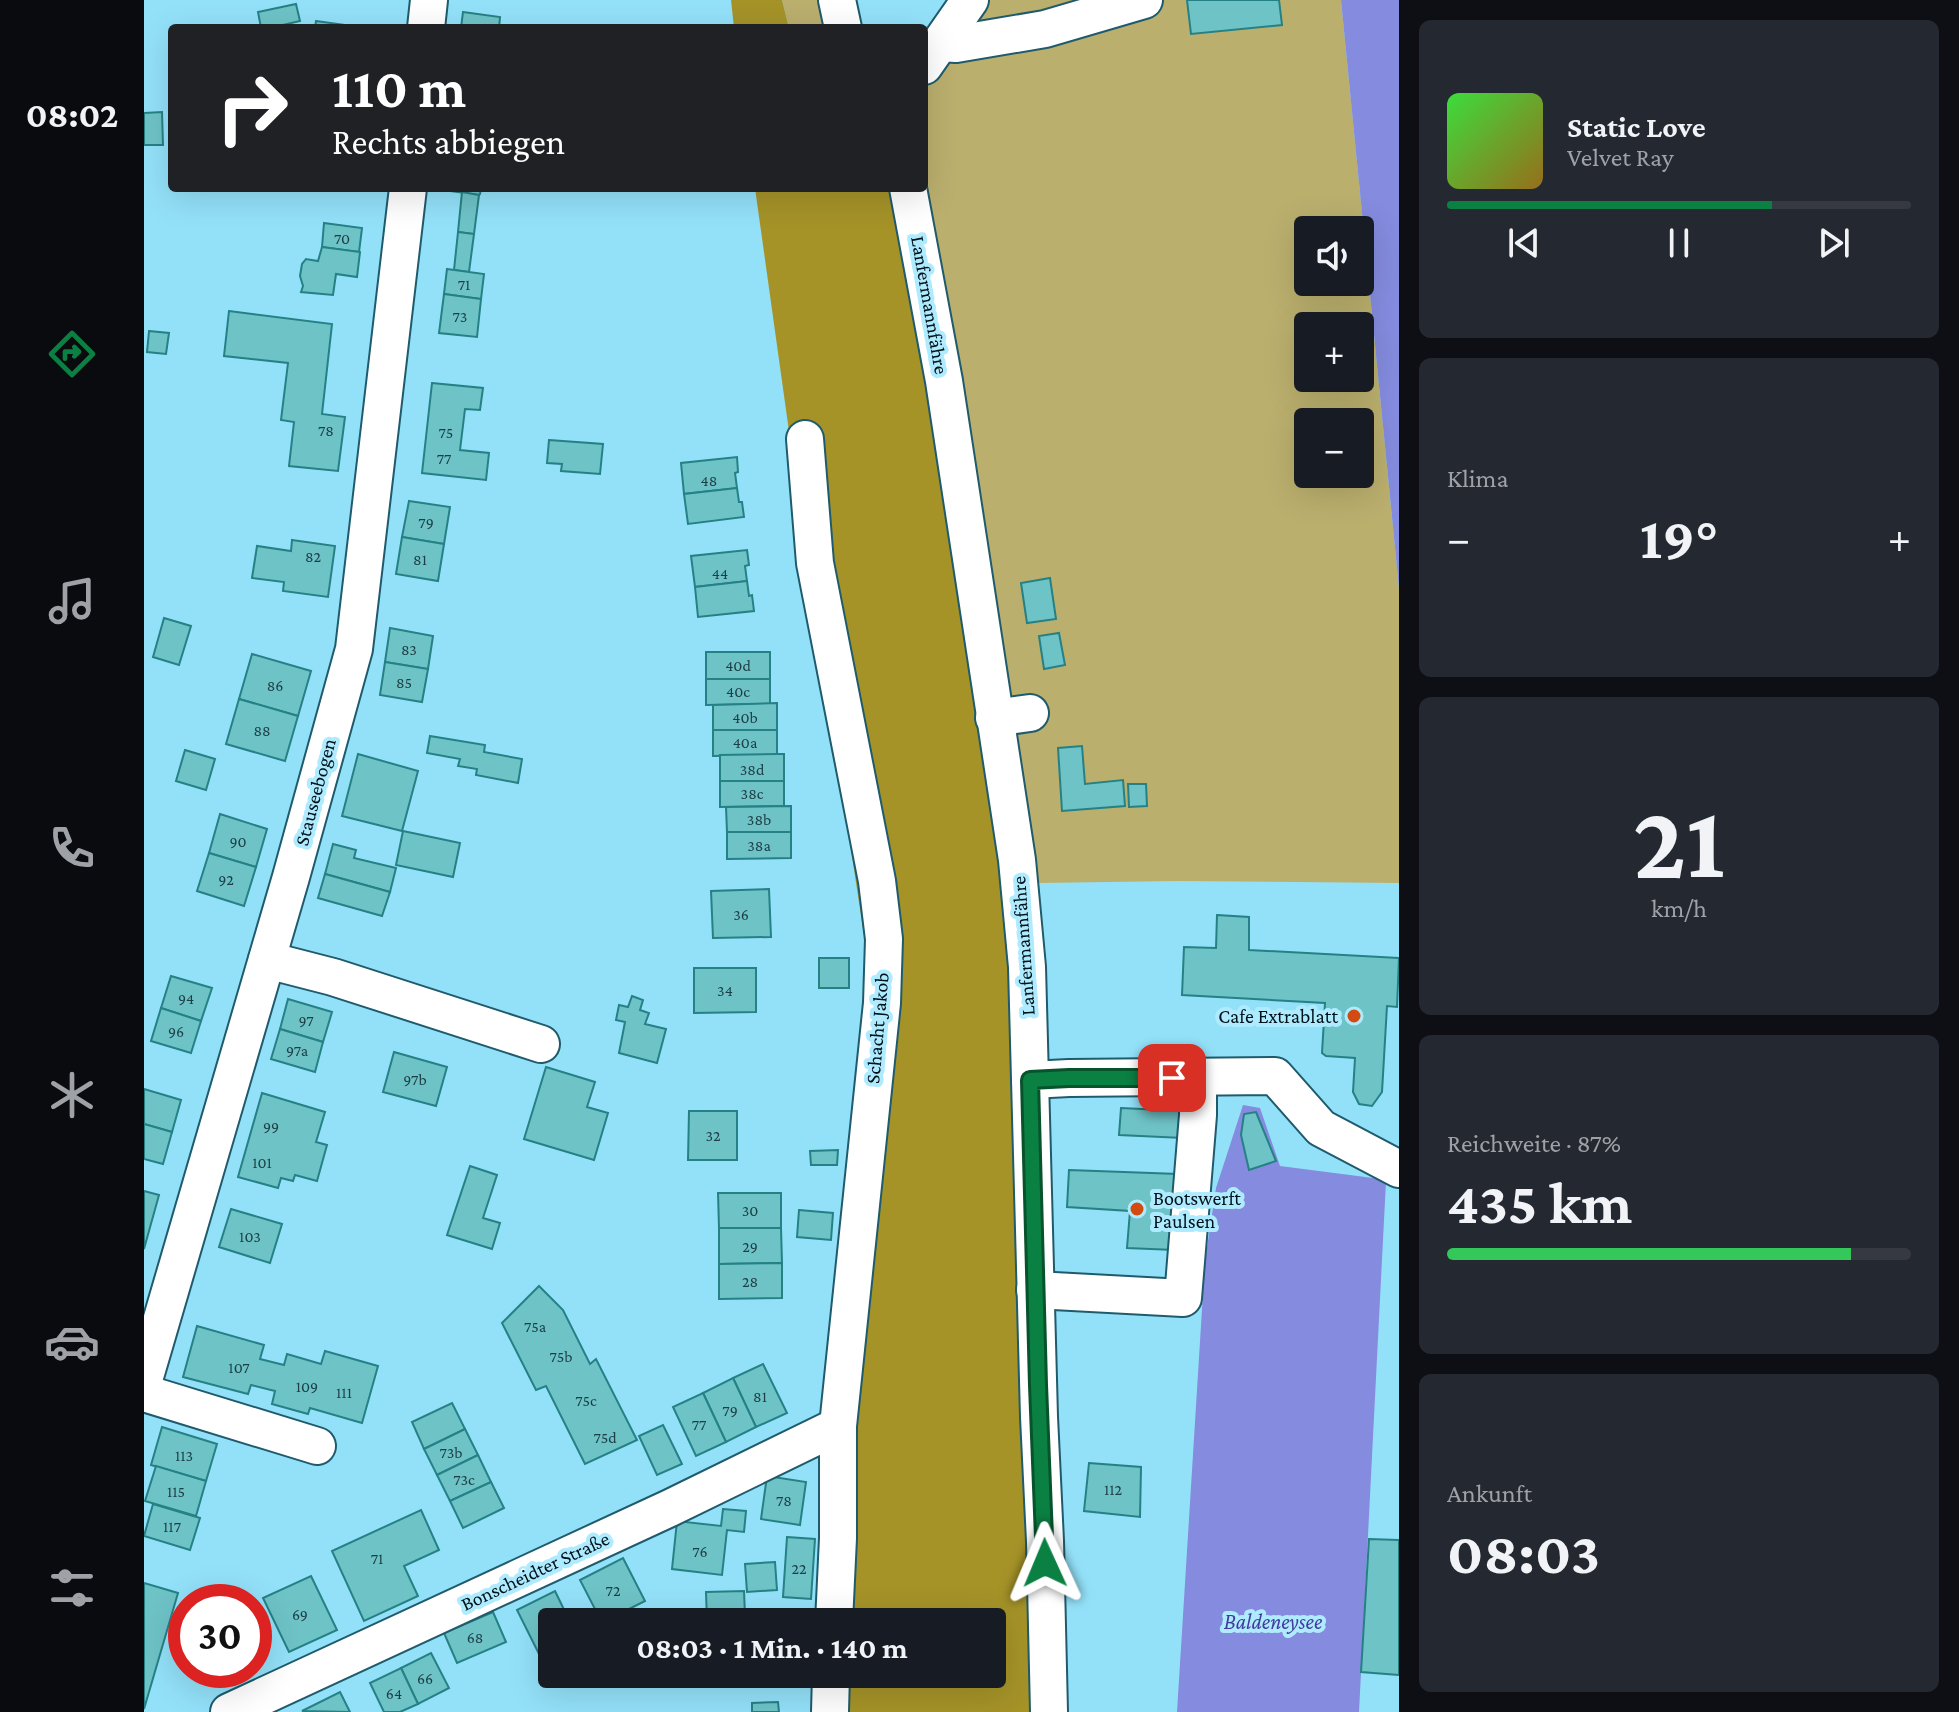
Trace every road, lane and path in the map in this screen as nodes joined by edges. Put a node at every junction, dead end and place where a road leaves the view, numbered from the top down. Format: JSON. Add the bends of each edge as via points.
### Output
{"nodes":[{"id":1,"x":429,"y":0,"type":"edge"},
{"id":2,"x":837,"y":0,"type":"edge"},
{"id":3,"x":970,"y":0,"type":"edge"},
{"id":4,"x":1144,"y":0,"type":"edge"},
{"id":5,"x":426,"y":24,"type":"edge"},
{"id":6,"x":842,"y":24,"type":"edge"},
{"id":7,"x":933,"y":54,"type":"edge"},
{"id":8,"x":408,"y":192,"type":"edge"},
{"id":9,"x":909,"y":192,"type":"edge"},
{"id":10,"x":805,"y":439,"type":"dead end"},
{"id":11,"x":1030,"y":713,"type":"dead end"},
{"id":12,"x":994,"y":718,"type":"junction"},
{"id":13,"x":267,"y":960,"type":"junction"},
{"id":14,"x":541,"y":1044,"type":"dead end"},
{"id":15,"x":1198,"y":1078,"type":"junction"},
{"id":16,"x":1030,"y":1080,"type":"junction"},
{"id":17,"x":1399,"y":1169,"type":"edge"},
{"id":18,"x":1035,"y":1290,"type":"junction"},
{"id":19,"x":144,"y":1380,"type":"edge"},
{"id":20,"x":144,"y":1393,"type":"edge"},
{"id":21,"x":838,"y":1426,"type":"junction"},
{"id":22,"x":317,"y":1446,"type":"dead end"},
{"id":23,"x":835,"y":1608,"type":"edge"},
{"id":24,"x":831,"y":1688,"type":"edge"},
{"id":25,"x":229,"y":1712,"type":"edge"},
{"id":26,"x":830,"y":1712,"type":"edge"},
{"id":27,"x":1049,"y":1712,"type":"edge"}],
"edges":[{"from":1,"to":5,"type":"street"},
{"from":2,"to":6,"type":"street"},
{"from":3,"to":7,"type":"street"},
{"from":4,"to":7,"type":"street"},
{"from":8,"to":13,"type":"street","name":"Stauseebogen","via":[[354,649]]},
{"from":9,"to":12,"type":"street","name":"Lanfermannfähre","via":[[944,381]]},
{"from":10,"to":21,"type":"street","name":"Schacht Jakob","via":[[815,563],[884,939],[882,1003]]},
{"from":11,"to":12,"type":"street"},
{"from":12,"to":16,"type":"street","name":"Lanfermannfähre","via":[[1017,860]]},
{"from":13,"to":14,"type":"street"},
{"from":13,"to":19,"type":"street","name":"Stauseebogen"},
{"from":15,"to":16,"type":"street"},
{"from":15,"to":17,"type":"street","via":[[1275,1076],[1304,1088],[1321,1128]]},
{"from":15,"to":18,"type":"street","via":[[1193,1299]]},
{"from":16,"to":18,"type":"street","name":"Lanfermannfähre"},
{"from":18,"to":27,"type":"street","name":"Lanfermannfähre"},
{"from":20,"to":22,"type":"street"},
{"from":21,"to":23,"type":"street","name":"Schacht Jakob"},
{"from":21,"to":25,"type":"street","name":"Bonscheidter Straße"},
{"from":24,"to":26,"type":"street"}]}
